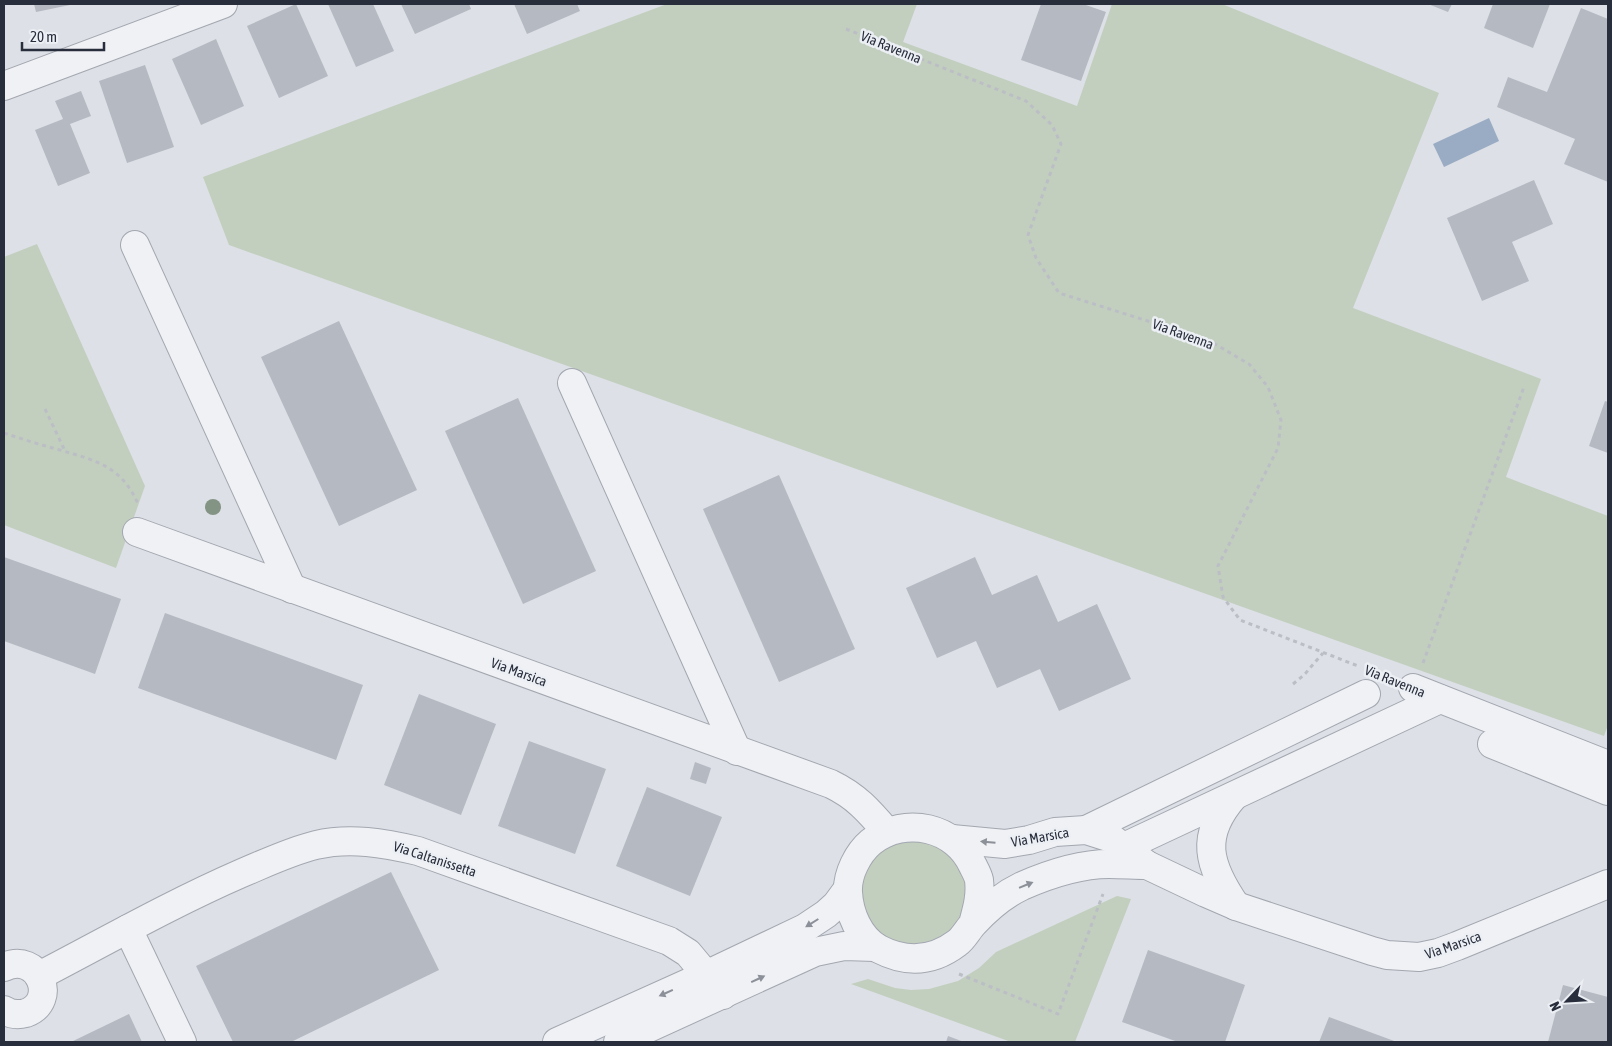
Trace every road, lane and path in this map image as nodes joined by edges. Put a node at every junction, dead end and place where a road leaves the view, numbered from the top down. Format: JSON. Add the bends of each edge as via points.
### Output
{"nodes":[{"id":1,"x":223,"y":4,"type":"edge"},
{"id":2,"x":846,"y":29,"type":"dead end"},
{"id":3,"x":4,"y":86,"type":"edge"},
{"id":4,"x":135,"y":245,"type":"dead end"},
{"id":5,"x":572,"y":383,"type":"dead end"},
{"id":6,"x":1524,"y":387,"type":"dead end"},
{"id":7,"x":45,"y":409,"type":"dead end"},
{"id":8,"x":4,"y":434,"type":"edge"},
{"id":9,"x":65,"y":452,"type":"junction"},
{"id":10,"x":138,"y":519,"type":"joint"},
{"id":11,"x":292,"y":589,"type":"junction"},
{"id":12,"x":1323,"y":653,"type":"junction"},
{"id":13,"x":1359,"y":667,"type":"dead end"},
{"id":14,"x":1293,"y":684,"type":"dead end"},
{"id":15,"x":1413,"y":688,"type":"joint"},
{"id":16,"x":1366,"y":694,"type":"dead end"},
{"id":17,"x":1440,"y":699,"type":"junction"},
{"id":18,"x":1315,"y":718,"type":"junction"},
{"id":19,"x":1492,"y":744,"type":"dead end"},
{"id":20,"x":737,"y":751,"type":"junction"},
{"id":21,"x":1330,"y":751,"type":"junction"},
{"id":22,"x":1608,"y":765,"type":"edge"},
{"id":23,"x":1608,"y":791,"type":"edge"},
{"id":24,"x":1234,"y":796,"type":"junction"},
{"id":25,"x":1086,"y":830,"type":"junction"},
{"id":26,"x":887,"y":832,"type":"junction"},
{"id":27,"x":952,"y":839,"type":"junction"},
{"id":28,"x":1124,"y":848,"type":"junction"},
{"id":29,"x":1147,"y":866,"type":"junction"},
{"id":30,"x":1608,"y":884,"type":"edge"},
{"id":31,"x":848,"y":890,"type":"junction"},
{"id":32,"x":1102,"y":894,"type":"dead end"},
{"id":33,"x":1236,"y":906,"type":"junction"},
{"id":34,"x":973,"y":924,"type":"junction"},
{"id":35,"x":128,"y":929,"type":"junction"},
{"id":36,"x":875,"y":947,"type":"junction"},
{"id":37,"x":4,"y":967,"type":"edge"},
{"id":38,"x":957,"y":974,"type":"dead end"},
{"id":39,"x":40,"y":976,"type":"junction"},
{"id":40,"x":715,"y":985,"type":"junction"},
{"id":41,"x":4,"y":1010,"type":"edge"},
{"id":42,"x":182,"y":1042,"type":"edge"},
{"id":43,"x":557,"y":1042,"type":"edge"},
{"id":44,"x":618,"y":1042,"type":"edge"}],
"edges":[{"from":1,"to":3,"type":"street"},
{"from":2,"to":12,"type":"path","name":"Via Ravenna","via":[[1026,100],[1052,125],[1061,144],[1028,235],[1036,258],[1059,293],[1208,340],[1249,364],[1268,387],[1281,420],[1278,448],[1218,566],[1223,597],[1240,620]]},
{"from":4,"to":11,"type":"street"},
{"from":5,"to":20,"type":"street"},
{"from":6,"to":15,"type":"path"},
{"from":7,"to":9,"type":"path"},
{"from":8,"to":9,"type":"path"},
{"from":9,"to":10,"type":"path","via":[[99,462],[126,483],[133,493]]},
{"from":10,"to":11,"type":"street","name":"Via Marsica"},
{"from":11,"to":20,"type":"street","name":"Via Marsica"},
{"from":12,"to":13,"type":"path","name":"Via Ravenna"},
{"from":12,"to":14,"type":"path"},
{"from":15,"to":17,"type":"street","name":"Via Ravenna"},
{"from":16,"to":18,"type":"street"},
{"from":17,"to":21,"type":"street"},
{"from":17,"to":22,"type":"street","name":"Via Ravenna"},
{"from":18,"to":21,"type":"street"},
{"from":18,"to":25,"type":"street"},
{"from":19,"to":23,"type":"street"},
{"from":20,"to":26,"type":"street","name":"Via Marsica","via":[[842,790],[863,804]]},
{"from":21,"to":24,"type":"street"},
{"from":24,"to":28,"type":"street"},
{"from":24,"to":33,"type":"street","via":[[1218,817],[1211,837],[1219,878]]},
{"from":25,"to":27,"type":"street","name":"Via Marsica","one_way":true,"via":[[1055,832],[1005,844]]},
{"from":25,"to":28,"type":"street","name":"Via Marsica","via":[[1111,838]]},
{"from":26,"to":27,"type":"street","via":[[908,826],[931,829]]},
{"from":26,"to":31,"type":"street","via":[[871,842],[859,856],[851,872]]},
{"from":27,"to":34,"type":"street","via":[[969,856],[979,878],[980,902]]},
{"from":28,"to":29,"type":"street","name":"Via Marsica"},
{"from":29,"to":33,"type":"street","name":"Via Marsica"},
{"from":34,"to":29,"type":"street","name":"Via Marsica","one_way":true,"via":[[994,903],[1021,887],[1072,869],[1108,864]]},
{"from":30,"to":33,"type":"street","name":"Via Marsica","via":[[1457,946],[1419,957],[1372,951]]},
{"from":31,"to":36,"type":"street","via":[[850,912],[861,933]]},
{"from":31,"to":40,"type":"street","one_way":true,"via":[[816,922]]},
{"from":32,"to":38,"type":"path","via":[[1058,1014]]},
{"from":34,"to":36,"type":"street","via":[[958,942],[939,955],[916,959],[894,957]]},
{"from":35,"to":39,"type":"street","name":"Via Caltanissetta"},
{"from":35,"to":40,"type":"street","name":"Via Caltanissetta","via":[[194,895],[276,859],[317,845],[364,841],[418,851],[662,939],[688,953]]},
{"from":35,"to":42,"type":"street"},
{"from":40,"to":36,"type":"street","one_way":true,"via":[[815,952],[844,946]]},
{"from":37,"to":39,"type":"street","via":[[18,963],[27,965]]},
{"from":39,"to":41,"type":"street","via":[[43,992],[36,1006],[22,1014]]},
{"from":40,"to":43,"type":"street","one_way":true},
{"from":40,"to":44,"type":"street"}]}
